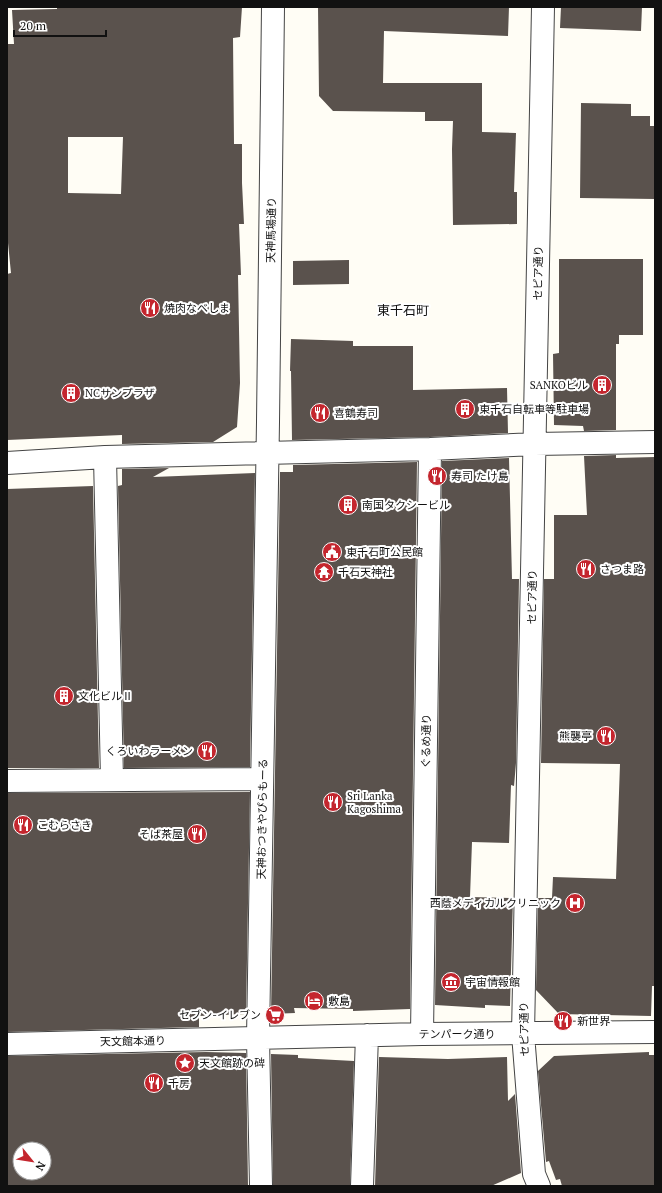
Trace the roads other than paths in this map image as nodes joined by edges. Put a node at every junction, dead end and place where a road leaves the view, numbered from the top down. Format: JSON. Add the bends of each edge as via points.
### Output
{"nodes":[{"id":1,"x":273,"y":7,"type":"edge"},
{"id":2,"x":543,"y":7,"type":"edge"},
{"id":3,"x":655,"y":442,"type":"edge"},
{"id":4,"x":535,"y":444,"type":"junction"},
{"id":5,"x":430,"y":449,"type":"junction"},
{"id":6,"x":267,"y":453,"type":"junction"},
{"id":7,"x":105,"y":457,"type":"junction"},
{"id":8,"x":7,"y":463,"type":"edge"},
{"id":9,"x":262,"y":779,"type":"junction"},
{"id":10,"x":112,"y":780,"type":"junction"},
{"id":11,"x":7,"y":781,"type":"edge"},
{"id":12,"x":655,"y":1032,"type":"edge"},
{"id":13,"x":422,"y":1034,"type":"junction"},
{"id":14,"x":523,"y":1034,"type":"junction"},
{"id":15,"x":368,"y":1035,"type":"junction"},
{"id":16,"x":258,"y":1038,"type":"junction"},
{"id":17,"x":7,"y":1044,"type":"edge"},
{"id":18,"x":261,"y":1186,"type":"edge"},
{"id":19,"x":362,"y":1186,"type":"edge"},
{"id":20,"x":539,"y":1186,"type":"edge"}],
"edges":[{"from":1,"to":6,"type":"street","name":"天神馬場通り"},
{"from":2,"to":4,"type":"street","name":"セピア通り"},
{"from":3,"to":4,"type":"street"},
{"from":4,"to":5,"type":"street"},
{"from":4,"to":14,"type":"street","name":"セピア通り"},
{"from":5,"to":6,"type":"street"},
{"from":5,"to":13,"type":"street","name":"ぐるめ通り"},
{"from":6,"to":7,"type":"street"},
{"from":6,"to":9,"type":"street","name":"天神おつきやぴらもーる"},
{"from":7,"to":8,"type":"street"},
{"from":7,"to":10,"type":"street"},
{"from":9,"to":10,"type":"street"},
{"from":9,"to":16,"type":"street","name":"天神おつきやぴらもーる"},
{"from":10,"to":11,"type":"street"},
{"from":12,"to":14,"type":"street","name":"テンパーク通り"},
{"from":13,"to":14,"type":"street","name":"テンパーク通り"},
{"from":13,"to":15,"type":"street","name":"テンパーク通り"},
{"from":14,"to":20,"type":"street","name":"セピア通り","via":[[534,1174]]},
{"from":15,"to":16,"type":"street","name":"テンパーク通り"},
{"from":15,"to":19,"type":"street"},
{"from":16,"to":17,"type":"street","name":"天文館本通り"},
{"from":16,"to":18,"type":"street","name":"天神おつきやぴらもーる"}]}
